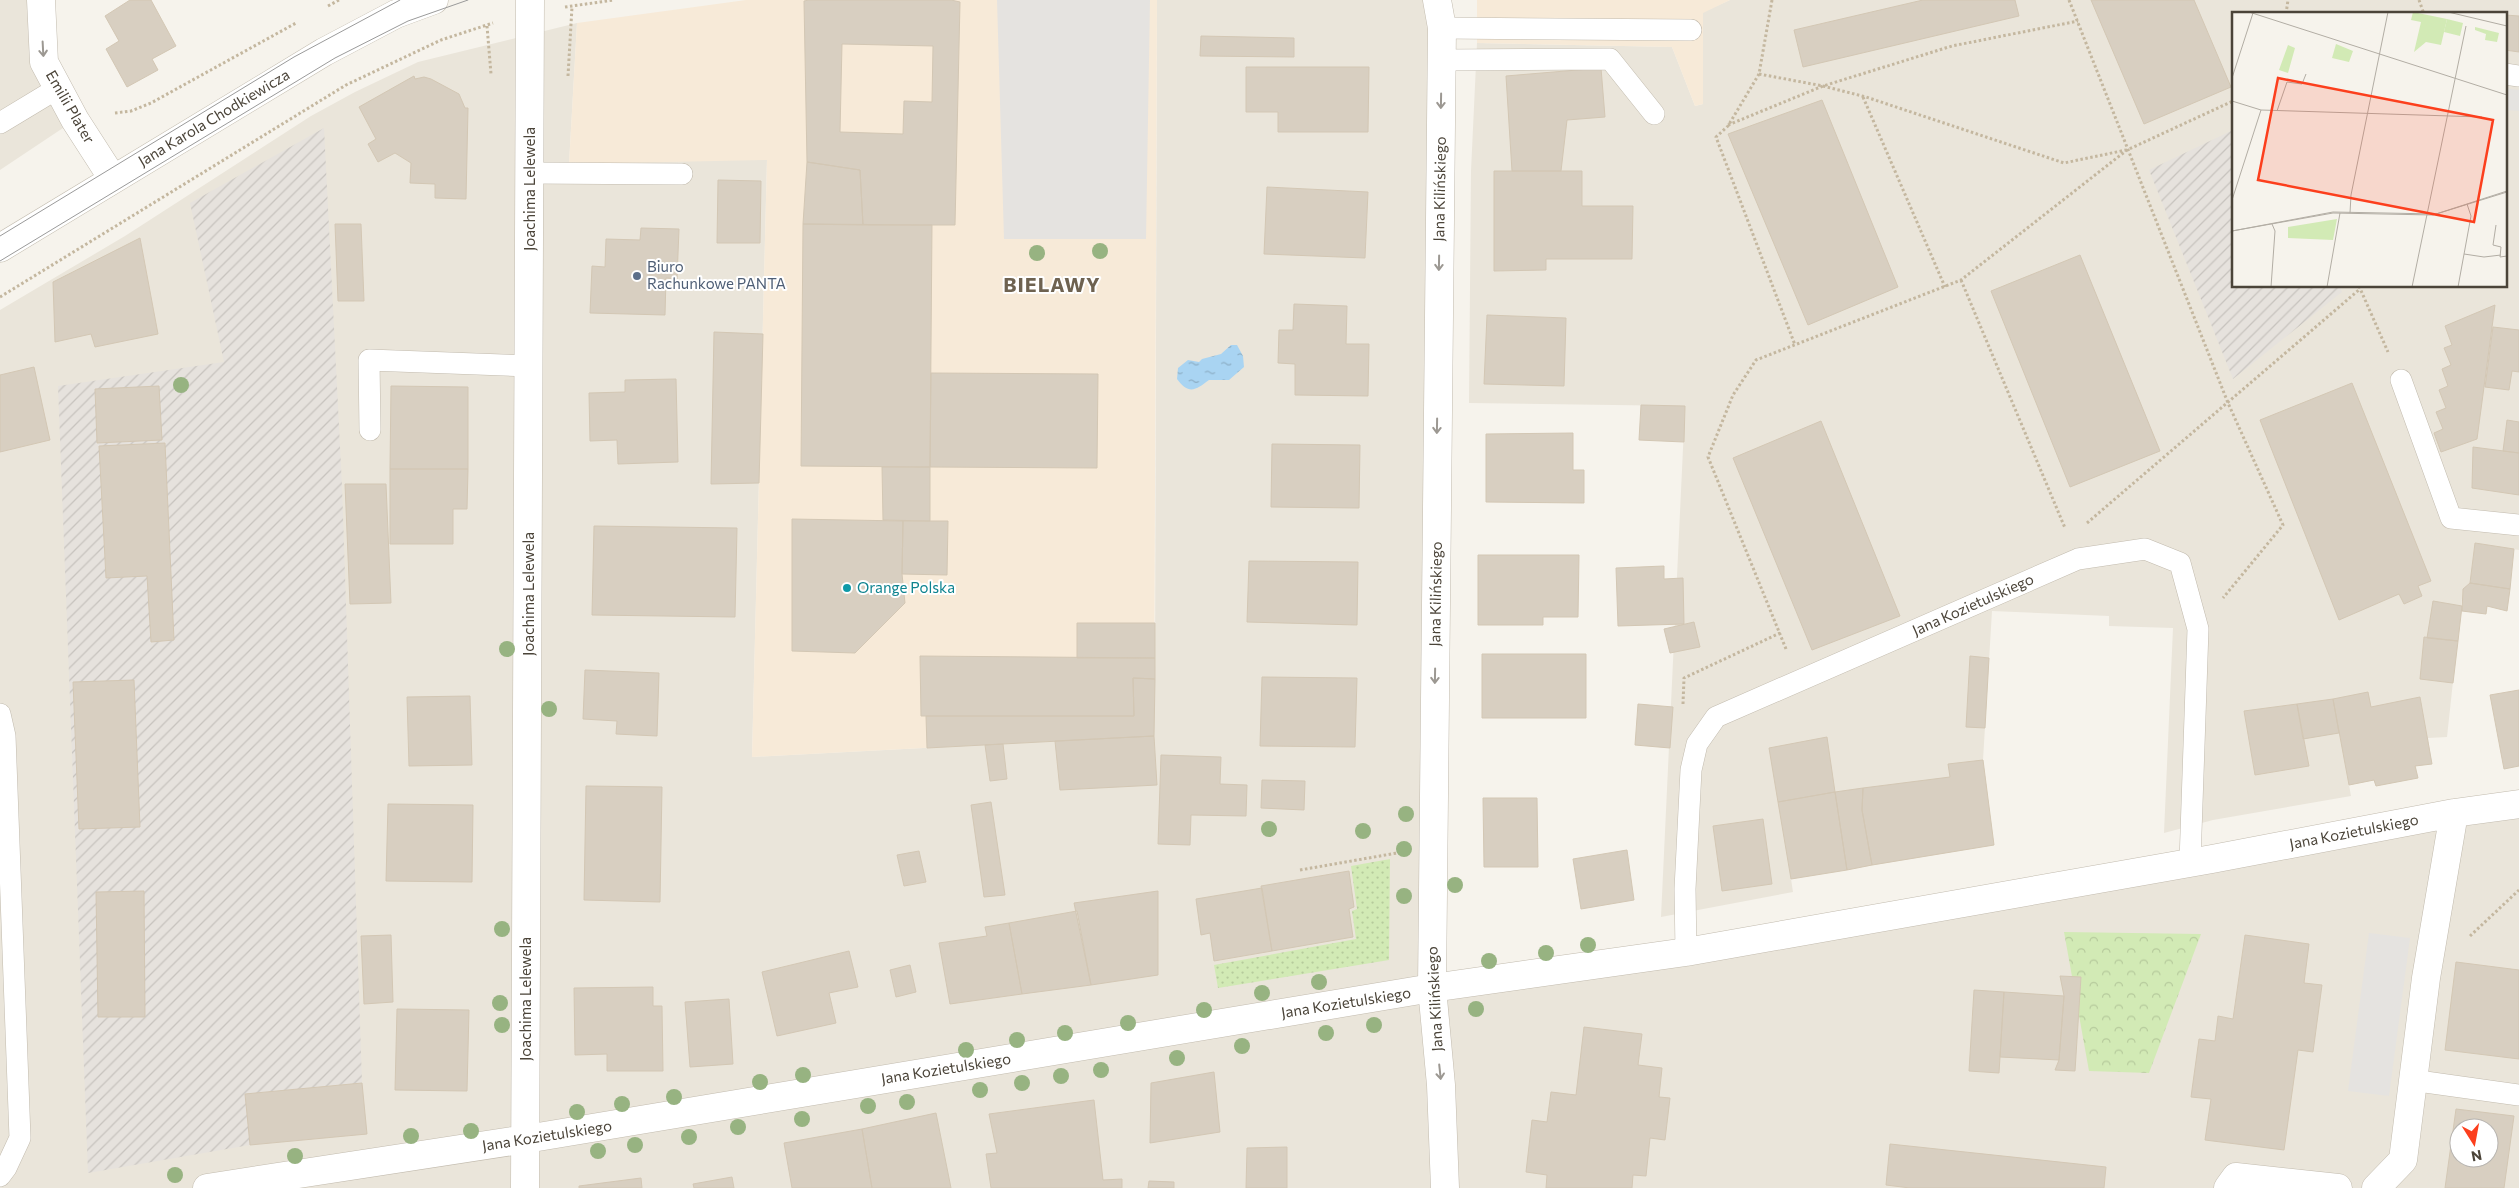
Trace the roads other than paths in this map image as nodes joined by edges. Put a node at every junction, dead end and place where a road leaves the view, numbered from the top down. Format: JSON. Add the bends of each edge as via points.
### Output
{"nodes":[{"id":1,"x":41,"y":0,"type":"edge"},
{"id":2,"x":434,"y":0,"type":"edge"},
{"id":3,"x":530,"y":0,"type":"edge"},
{"id":4,"x":1437,"y":0,"type":"edge"},
{"id":5,"x":1442,"y":28,"type":"junction"},
{"id":6,"x":1691,"y":30,"type":"dead end"},
{"id":7,"x":1441,"y":60,"type":"junction"},
{"id":8,"x":2506,"y":74,"type":"edge"},
{"id":9,"x":2519,"y":76,"type":"edge"},
{"id":10,"x":58,"y":88,"type":"junction"},
{"id":11,"x":1654,"y":114,"type":"dead end"},
{"id":12,"x":0,"y":123,"type":"edge"},
{"id":13,"x":530,"y":173,"type":"junction"},
{"id":14,"x":682,"y":174,"type":"dead end"},
{"id":15,"x":113,"y":179,"type":"junction"},
{"id":16,"x":0,"y":248,"type":"edge"},
{"id":17,"x":530,"y":366,"type":"junction"},
{"id":18,"x":2401,"y":380,"type":"road end"},
{"id":19,"x":370,"y":430,"type":"dead end"},
{"id":20,"x":2519,"y":525,"type":"edge"},
{"id":21,"x":0,"y":714,"type":"edge"},
{"id":22,"x":2519,"y":804,"type":"edge"},
{"id":23,"x":2454,"y":813,"type":"junction"},
{"id":24,"x":2190,"y":862,"type":"junction"},
{"id":25,"x":1686,"y":952,"type":"junction"},
{"id":26,"x":1432,"y":988,"type":"junction"},
{"id":27,"x":2411,"y":1080,"type":"junction"},
{"id":28,"x":2519,"y":1095,"type":"edge"},
{"id":29,"x":526,"y":1140,"type":"junction"},
{"id":30,"x":0,"y":1176,"type":"edge"},
{"id":31,"x":207,"y":1188,"type":"edge"},
{"id":32,"x":525,"y":1188,"type":"edge"},
{"id":33,"x":1445,"y":1188,"type":"edge"},
{"id":34,"x":2228,"y":1188,"type":"edge"},
{"id":35,"x":2338,"y":1188,"type":"edge"},
{"id":36,"x":2376,"y":1188,"type":"edge"}],
"edges":[{"from":1,"to":10,"type":"street","name":"Emilii Plater","one_way":true,"via":[[44,62]]},
{"from":2,"to":15,"type":"street","name":"Jana Karola Chodkiewicza","via":[[396,14],[332,48]]},
{"from":3,"to":13,"type":"street","name":"Joachima Lelewela"},
{"from":4,"to":5,"type":"street","name":"Jana Kilińskiego"},
{"from":5,"to":6,"type":"lane"},
{"from":5,"to":7,"type":"street","name":"Jana Kilińskiego"},
{"from":7,"to":11,"type":"lane","via":[[1610,58]]},
{"from":7,"to":26,"type":"street","name":"Jana Kilińskiego","one_way":true},
{"from":8,"to":9,"type":"lane"},
{"from":10,"to":12,"type":"lane"},
{"from":10,"to":15,"type":"street","name":"Emilii Plater"},
{"from":13,"to":14,"type":"lane"},
{"from":13,"to":17,"type":"street","name":"Joachima Lelewela"},
{"from":15,"to":16,"type":"street","name":"Jana Karola Chodkiewicza"},
{"from":17,"to":19,"type":"lane","via":[[369,360]]},
{"from":17,"to":29,"type":"street","name":"Joachima Lelewela"},
{"from":18,"to":20,"type":"lane","via":[[2451,518]]},
{"from":21,"to":30,"type":"lane","via":[[5,736],[20,1138]]},
{"from":22,"to":23,"type":"street","name":"Jana Kozietulskiego"},
{"from":23,"to":24,"type":"street","name":"Jana Kozietulskiego"},
{"from":23,"to":27,"type":"street"},
{"from":24,"to":25,"type":"street","name":"Jana Kozietulskiego"},
{"from":24,"to":25,"type":"lane","name":"Jana Kozietulskiego","via":[[2198,629],[2180,563],[2145,549],[2078,559],[1716,717],[1697,744],[1692,770],[1685,889]]},
{"from":25,"to":26,"type":"street","name":"Jana Kozietulskiego"},
{"from":26,"to":29,"type":"street","name":"Jana Kozietulskiego"},
{"from":26,"to":33,"type":"street","name":"Jana Kilińskiego","one_way":true,"via":[[1441,1085]]},
{"from":27,"to":28,"type":"lane"},
{"from":27,"to":36,"type":"street","via":[[2402,1160]]},
{"from":29,"to":31,"type":"street","name":"Jana Kozietulskiego"},
{"from":29,"to":32,"type":"street","name":"Joachima Lelewela"},
{"from":34,"to":35,"type":"street","via":[[2236,1177]]}]}
